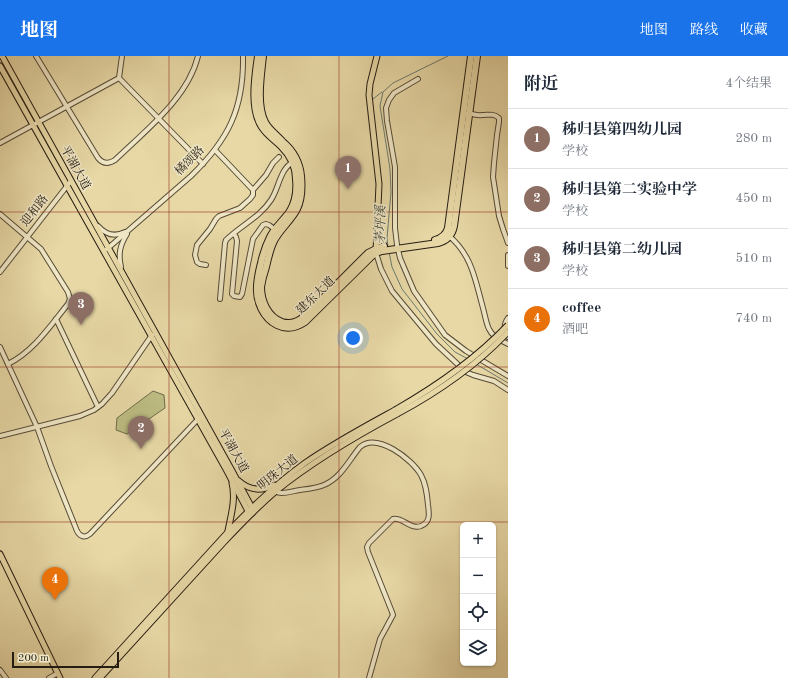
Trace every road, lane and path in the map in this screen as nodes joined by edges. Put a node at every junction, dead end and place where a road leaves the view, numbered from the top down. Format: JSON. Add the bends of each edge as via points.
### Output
{"nodes":[{"id":1,"x":2,"y":56,"type":"edge"},
{"id":2,"x":36,"y":56,"type":"edge"},
{"id":3,"x":122,"y":56,"type":"edge"},
{"id":4,"x":198,"y":56,"type":"edge"},
{"id":5,"x":243,"y":56,"type":"edge"},
{"id":6,"x":258,"y":56,"type":"edge"},
{"id":7,"x":263,"y":56,"type":"edge"},
{"id":8,"x":378,"y":56,"type":"edge"},
{"id":9,"x":471,"y":56,"type":"edge"},
{"id":10,"x":477,"y":56,"type":"edge"},
{"id":11,"x":0,"y":66,"type":"edge"},
{"id":12,"x":120,"y":78,"type":"junction"},
{"id":13,"x":418,"y":79,"type":"dead end"},
{"id":14,"x":67,"y":107,"type":"junction"},
{"id":15,"x":466,"y":113,"type":"junction"},
{"id":16,"x":158,"y":118,"type":"junction"},
{"id":17,"x":38,"y":122,"type":"junction"},
{"id":18,"x":33,"y":125,"type":"junction"},
{"id":19,"x":0,"y":143,"type":"edge"},
{"id":20,"x":215,"y":150,"type":"junction"},
{"id":21,"x":278,"y":157,"type":"dead end"},
{"id":22,"x":295,"y":161,"type":"junction"},
{"id":23,"x":203,"y":164,"type":"junction"},
{"id":24,"x":71,"y":181,"type":"junction"},
{"id":25,"x":67,"y":186,"type":"junction"},
{"id":26,"x":253,"y":190,"type":"junction"},
{"id":27,"x":0,"y":214,"type":"edge"},
{"id":28,"x":93,"y":220,"type":"junction"},
{"id":29,"x":133,"y":227,"type":"junction"},
{"id":30,"x":277,"y":231,"type":"junction"},
{"id":31,"x":234,"y":234,"type":"junction"},
{"id":32,"x":448,"y":235,"type":"junction"},
{"id":33,"x":27,"y":237,"type":"junction"},
{"id":34,"x":508,"y":243,"type":"edge"},
{"id":35,"x":395,"y":247,"type":"junction"},
{"id":36,"x":106,"y":250,"type":"junction"},
{"id":37,"x":379,"y":250,"type":"junction"},
{"id":38,"x":508,"y":254,"type":"edge"},
{"id":39,"x":206,"y":265,"type":"dead end"},
{"id":40,"x":508,"y":266,"type":"edge"},
{"id":41,"x":121,"y":271,"type":"junction"},
{"id":42,"x":0,"y":272,"type":"edge"},
{"id":43,"x":220,"y":299,"type":"dead end"},
{"id":44,"x":508,"y":318,"type":"edge"},
{"id":45,"x":56,"y":319,"type":"junction"},
{"id":46,"x":508,"y":325,"type":"edge"},
{"id":47,"x":508,"y":332,"type":"edge"},
{"id":48,"x":153,"y":334,"type":"junction"},
{"id":49,"x":508,"y":337,"type":"edge"},
{"id":50,"x":508,"y":344,"type":"edge"},
{"id":51,"x":0,"y":347,"type":"edge"},
{"id":52,"x":8,"y":364,"type":"junction"},
{"id":53,"x":508,"y":376,"type":"edge"},
{"id":54,"x":508,"y":390,"type":"edge"},
{"id":55,"x":98,"y":407,"type":"junction"},
{"id":56,"x":396,"y":412,"type":"junction"},
{"id":57,"x":200,"y":417,"type":"junction"},
{"id":58,"x":37,"y":427,"type":"junction"},
{"id":59,"x":0,"y":436,"type":"edge"},
{"id":60,"x":229,"y":470,"type":"junction"},
{"id":61,"x":284,"y":480,"type":"junction"},
{"id":62,"x":276,"y":492,"type":"junction"},
{"id":63,"x":251,"y":510,"type":"junction"},
{"id":64,"x":228,"y":532,"type":"junction"},
{"id":65,"x":0,"y":556,"type":"edge"},
{"id":66,"x":0,"y":670,"type":"edge"},
{"id":67,"x":59,"y":676,"type":"edge"},
{"id":68,"x":6,"y":678,"type":"edge"},
{"id":69,"x":49,"y":678,"type":"edge"},
{"id":70,"x":95,"y":678,"type":"edge"},
{"id":71,"x":100,"y":678,"type":"edge"},
{"id":72,"x":369,"y":678,"type":"edge"}],
"edges":[{"from":1,"to":17,"type":"main road","name":"平湖大道"},
{"from":2,"to":14,"type":"street"},
{"from":3,"to":12,"type":"street"},
{"from":4,"to":16,"type":"street","via":[[183,88]]},
{"from":5,"to":20,"type":"street","name":"橘颂路","via":[[239,103]]},
{"from":6,"to":22,"type":"highway","name":"建东大道","via":[[255,81],[257,117],[262,128]]},
{"from":7,"to":22,"type":"highway","name":"建东大道","via":[[260,82],[262,116],[270,129],[288,146]]},
{"from":8,"to":37,"type":"main road","via":[[369,95],[379,184]]},
{"from":9,"to":15,"type":"highway"},
{"from":10,"to":15,"type":"highway"},
{"from":11,"to":18,"type":"main road","name":"平湖大道"},
{"from":12,"to":14,"type":"street"},
{"from":12,"to":16,"type":"street"},
{"from":13,"to":35,"type":"street","via":[[394,93],[386,108],[395,167]]},
{"from":14,"to":16,"type":"street","via":[[98,158],[104,163],[115,160]]},
{"from":14,"to":17,"type":"street"},
{"from":15,"to":32,"type":"highway"},
{"from":15,"to":34,"type":"street","via":[[490,114],[499,118],[493,177],[499,216]]},
{"from":16,"to":23,"type":"street"},
{"from":17,"to":18,"type":"street"},
{"from":17,"to":24,"type":"main road","name":"平湖大道"},
{"from":18,"to":19,"type":"street"},
{"from":18,"to":25,"type":"main road","name":"平湖大道"},
{"from":20,"to":23,"type":"street","name":"橘颂路"},
{"from":20,"to":26,"type":"street"},
{"from":21,"to":26,"type":"street"},
{"from":22,"to":30,"type":"highway","name":"建东大道","via":[[301,176],[300,198],[294,214]]},
{"from":22,"to":31,"type":"street","via":[[286,168],[268,204]]},
{"from":23,"to":29,"type":"street","name":"橘颂路"},
{"from":24,"to":25,"type":"street","name":"迎和路"},
{"from":24,"to":28,"type":"main road","name":"平湖大道"},
{"from":25,"to":33,"type":"street","name":"迎和路"},
{"from":25,"to":36,"type":"main road","name":"平湖大道"},
{"from":26,"to":39,"type":"street","via":[[253,196],[243,205],[216,219],[197,245],[198,262]]},
{"from":27,"to":33,"type":"street"},
{"from":28,"to":29,"type":"street","via":[[101,230],[112,235]]},
{"from":28,"to":36,"type":"main road","name":"平湖大道"},
{"from":29,"to":36,"type":"street","name":"橘颂路"},
{"from":29,"to":41,"type":"street","via":[[120,249]]},
{"from":30,"to":31,"type":"street","via":[[264,224],[253,239],[240,297],[232,294],[237,241]]},
{"from":30,"to":37,"type":"highway","name":"建东大道","via":[[268,255],[262,293],[265,307],[271,315],[279,321],[288,323],[298,321],[306,315],[368,254]]},
{"from":31,"to":43,"type":"street","via":[[225,243]]},
{"from":32,"to":35,"type":"highway"},
{"from":32,"to":50,"type":"street","via":[[470,263],[489,330]]},
{"from":33,"to":42,"type":"street","name":"迎和路"},
{"from":33,"to":45,"type":"street","via":[[38,246],[70,295],[69,302]]},
{"from":35,"to":37,"type":"highway"},
{"from":35,"to":53,"type":"street","via":[[412,288],[445,335]]},
{"from":36,"to":41,"type":"main road","name":"平湖大道"},
{"from":36,"to":48,"type":"main road","name":"平湖大道"},
{"from":37,"to":54,"type":"street","via":[[381,269],[389,286],[436,344],[466,372],[494,381]]},
{"from":38,"to":40,"type":"street"},
{"from":41,"to":48,"type":"main road","name":"平湖大道"},
{"from":44,"to":49,"type":"street","via":[[504,327]]},
{"from":45,"to":52,"type":"street","via":[[37,343]]},
{"from":45,"to":55,"type":"street"},
{"from":46,"to":56,"type":"main road","name":"明珠大道","bridge":true,"via":[[461,368]]},
{"from":47,"to":56,"type":"main road","name":"明珠大道","bridge":true,"via":[[454,380],[432,395]]},
{"from":48,"to":55,"type":"street","via":[[112,393]]},
{"from":48,"to":57,"type":"main road","name":"平湖大道"},
{"from":51,"to":52,"type":"street"},
{"from":52,"to":58,"type":"street"},
{"from":55,"to":58,"type":"street","via":[[84,415]]},
{"from":56,"to":61,"type":"main road","name":"明珠大道","via":[[326,450]]},
{"from":56,"to":62,"type":"main road","name":"明珠大道","via":[[322,457]]},
{"from":57,"to":58,"type":"street","via":[[85,537],[80,536],[77,531]]},
{"from":57,"to":60,"type":"main road","name":"平湖大道"},
{"from":58,"to":59,"type":"street"},
{"from":60,"to":61,"type":"main road","via":[[240,482],[254,489],[269,488]]},
{"from":60,"to":63,"type":"main road","name":"平湖大道"},
{"from":60,"to":64,"type":"main road","via":[[233,497]]},
{"from":61,"to":63,"type":"main road","name":"明珠大道"},
{"from":62,"to":63,"type":"main road","name":"明珠大道"},
{"from":62,"to":72,"type":"street","via":[[329,483],[341,473],[360,447],[369,442],[396,451],[421,475],[429,510],[426,522],[421,526],[415,526],[397,518],[392,519],[367,547],[393,615],[380,639]]},
{"from":63,"to":64,"type":"main road","name":"明珠大道"},
{"from":63,"to":71,"type":"main road","name":"明珠大道"},
{"from":64,"to":70,"type":"main road","name":"明珠大道"},
{"from":65,"to":67,"type":"main road"},
{"from":66,"to":68,"type":"street"},
{"from":67,"to":69,"type":"street"}]}
